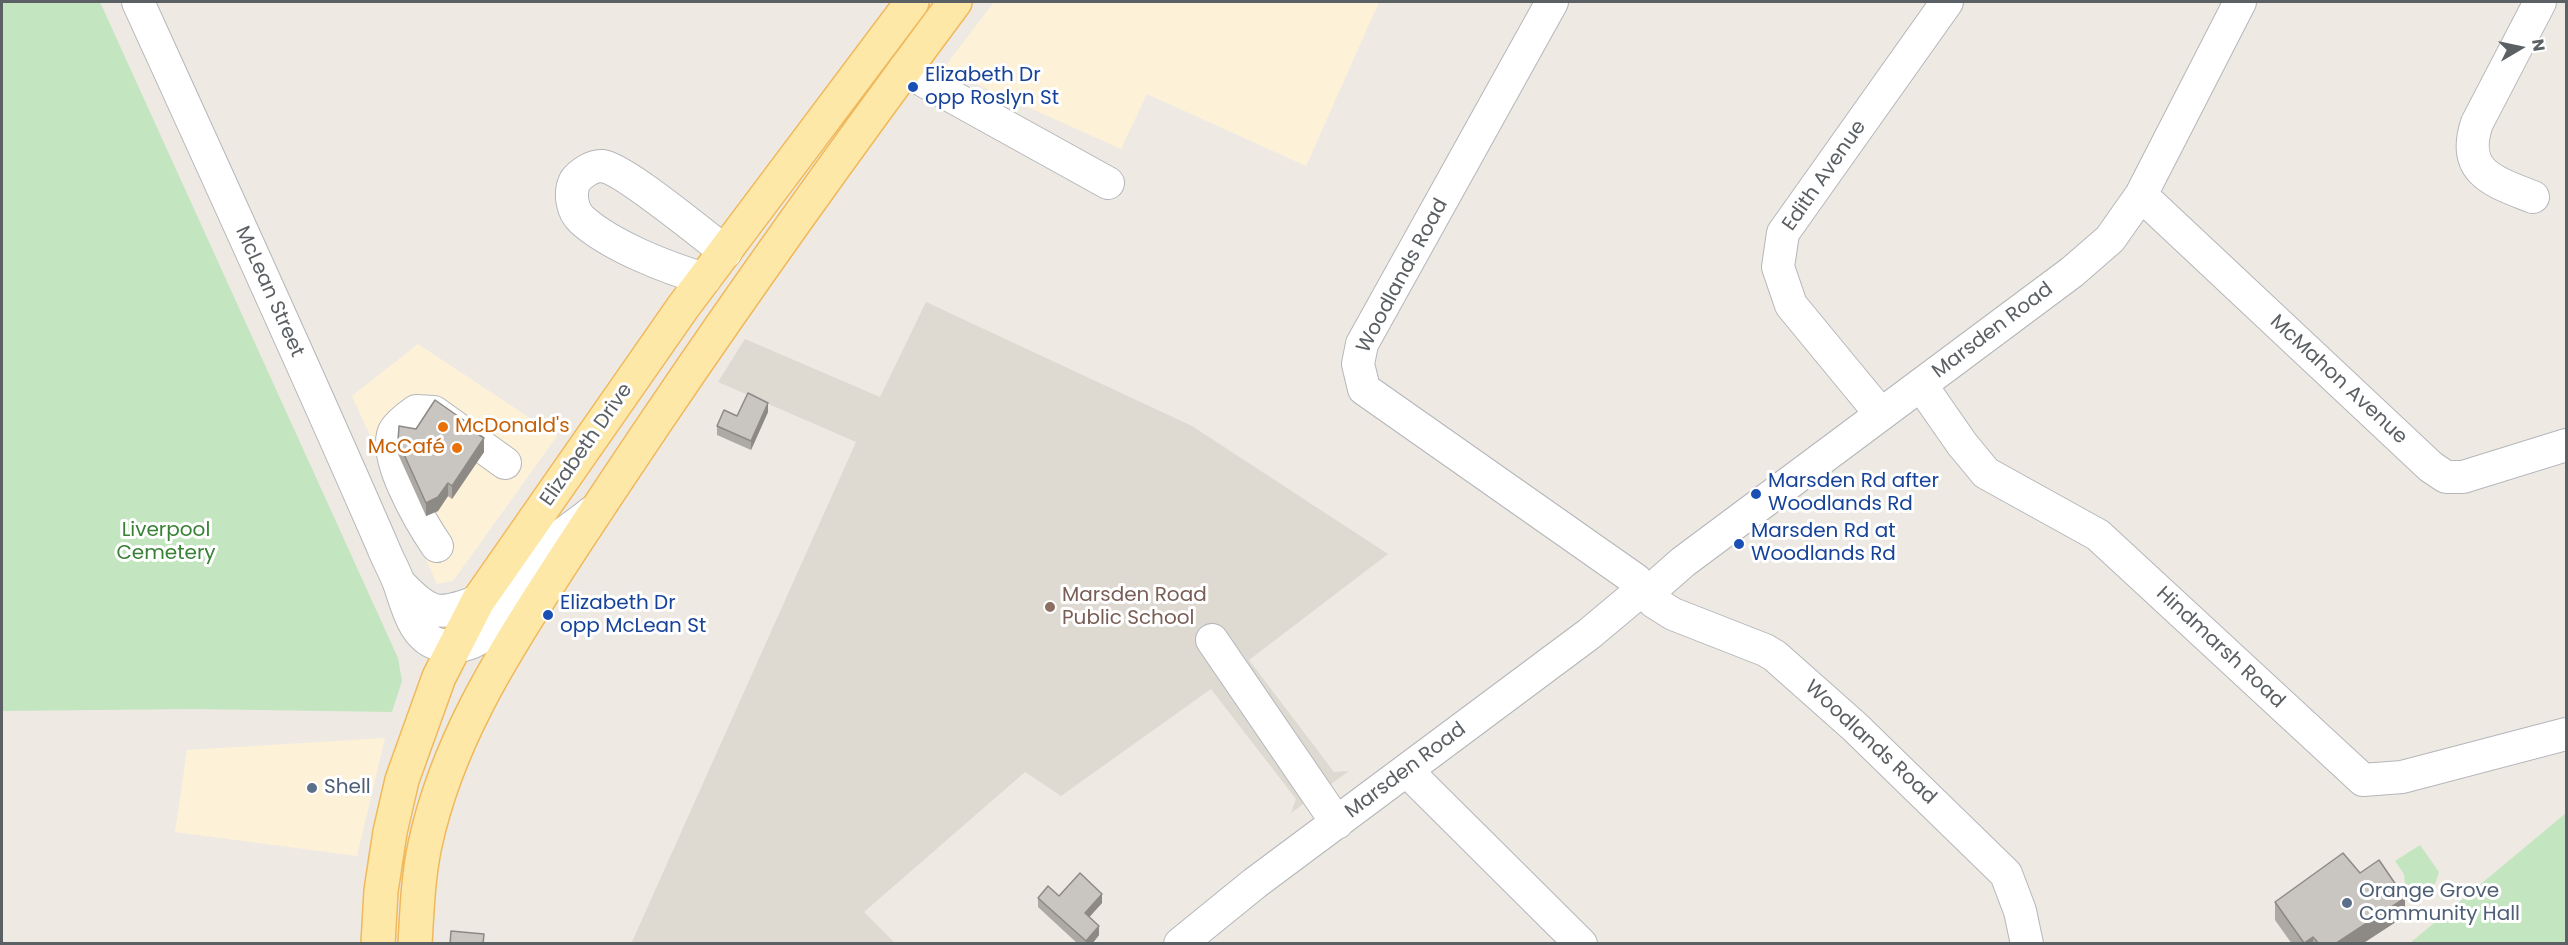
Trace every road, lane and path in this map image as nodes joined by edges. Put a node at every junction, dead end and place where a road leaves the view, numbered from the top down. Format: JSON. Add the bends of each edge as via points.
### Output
{"nodes":[{"id":1,"x":138,"y":2,"type":"edge"},
{"id":2,"x":912,"y":2,"type":"edge"},
{"id":3,"x":955,"y":2,"type":"edge"},
{"id":4,"x":1552,"y":2,"type":"edge"},
{"id":5,"x":1947,"y":2,"type":"edge"},
{"id":6,"x":2240,"y":2,"type":"edge"},
{"id":7,"x":2540,"y":2,"type":"edge"},
{"id":8,"x":904,"y":70,"type":"junction"},
{"id":9,"x":1108,"y":183,"type":"dead end"},
{"id":10,"x":2141,"y":195,"type":"junction"},
{"id":11,"x":2533,"y":197,"type":"dead end"},
{"id":12,"x":726,"y":252,"type":"junction"},
{"id":13,"x":705,"y":279,"type":"junction"},
{"id":14,"x":1921,"y":385,"type":"junction"},
{"id":15,"x":1880,"y":413,"type":"junction"},
{"id":16,"x":2566,"y":445,"type":"edge"},
{"id":17,"x":505,"y":463,"type":"dead end"},
{"id":18,"x":598,"y":508,"type":"junction"},
{"id":19,"x":437,"y":546,"type":"dead end"},
{"id":20,"x":399,"y":583,"type":"junction"},
{"id":21,"x":1645,"y":591,"type":"junction"},
{"id":22,"x":478,"y":601,"type":"junction"},
{"id":23,"x":1212,"y":640,"type":"dead end"},
{"id":24,"x":454,"y":645,"type":"junction"},
{"id":25,"x":2566,"y":734,"type":"edge"},
{"id":26,"x":1407,"y":771,"type":"junction"},
{"id":27,"x":1337,"y":823,"type":"junction"},
{"id":28,"x":378,"y":944,"type":"edge"},
{"id":29,"x":415,"y":944,"type":"edge"},
{"id":30,"x":1180,"y":944,"type":"edge"},
{"id":31,"x":1581,"y":944,"type":"edge"},
{"id":32,"x":2027,"y":944,"type":"edge"}],
"edges":[{"from":1,"to":20,"type":"street","name":"McLean Street"},
{"from":2,"to":12,"type":"main road","name":"Elizabeth Drive"},
{"from":3,"to":8,"type":"main road"},
{"from":4,"to":21,"type":"street","name":"Woodlands Road","via":[[1362,344],[1358,364],[1364,390]]},
{"from":5,"to":15,"type":"street","name":"Edith Avenue","via":[[1783,233],[1779,256],[1778,267],[1791,305]]},
{"from":6,"to":10,"type":"street","name":"Marsden Road"},
{"from":7,"to":11,"type":"street","via":[[2473,135],[2472,149],[2491,180]]},
{"from":8,"to":9,"type":"street"},
{"from":8,"to":18,"type":"main road","via":[[717,331]]},
{"from":10,"to":14,"type":"street","name":"Marsden Road","via":[[2122,224],[2096,252]]},
{"from":10,"to":16,"type":"street","name":"McMahon Avenue","via":[[2376,417],[2446,477],[2463,477]]},
{"from":12,"to":13,"type":"main road","name":"Elizabeth Drive"},
{"from":12,"to":13,"type":"street","via":[[622,173],[601,166],[586,170],[575,181],[572,201],[580,219],[624,248]]},
{"from":13,"to":22,"type":"main road","name":"Elizabeth Drive"},
{"from":14,"to":15,"type":"street","name":"Marsden Road"},
{"from":14,"to":25,"type":"street","name":"Hindmarsh Road","via":[[1986,473],[2098,535],[2363,780],[2402,777]]},
{"from":15,"to":21,"type":"street","name":"Marsden Road"},
{"from":17,"to":19,"type":"street","via":[[434,412],[416,411],[395,429],[391,441],[394,463]]},
{"from":18,"to":24,"type":"street","via":[[547,548],[489,633],[470,644]]},
{"from":18,"to":29,"type":"main road","via":[[492,674],[463,732],[438,795],[424,845]]},
{"from":20,"to":22,"type":"street","name":"McLean Street","via":[[414,599],[437,612]]},
{"from":20,"to":24,"type":"street","name":"McLean Street","via":[[409,615],[419,630],[430,641]]},
{"from":21,"to":26,"type":"street","name":"Marsden Road"},
{"from":21,"to":32,"type":"street","name":"Woodlands Road","via":[[1673,614],[1765,650],[1855,727],[2006,874]]},
{"from":22,"to":24,"type":"main road","name":"Elizabeth Drive"},
{"from":23,"to":27,"type":"street"},
{"from":24,"to":28,"type":"main road","name":"Elizabeth Drive","via":[[402,780],[381,891]]},
{"from":26,"to":27,"type":"street","name":"Marsden Road"},
{"from":26,"to":31,"type":"street"},
{"from":27,"to":30,"type":"street","name":"Marsden Road"}]}
